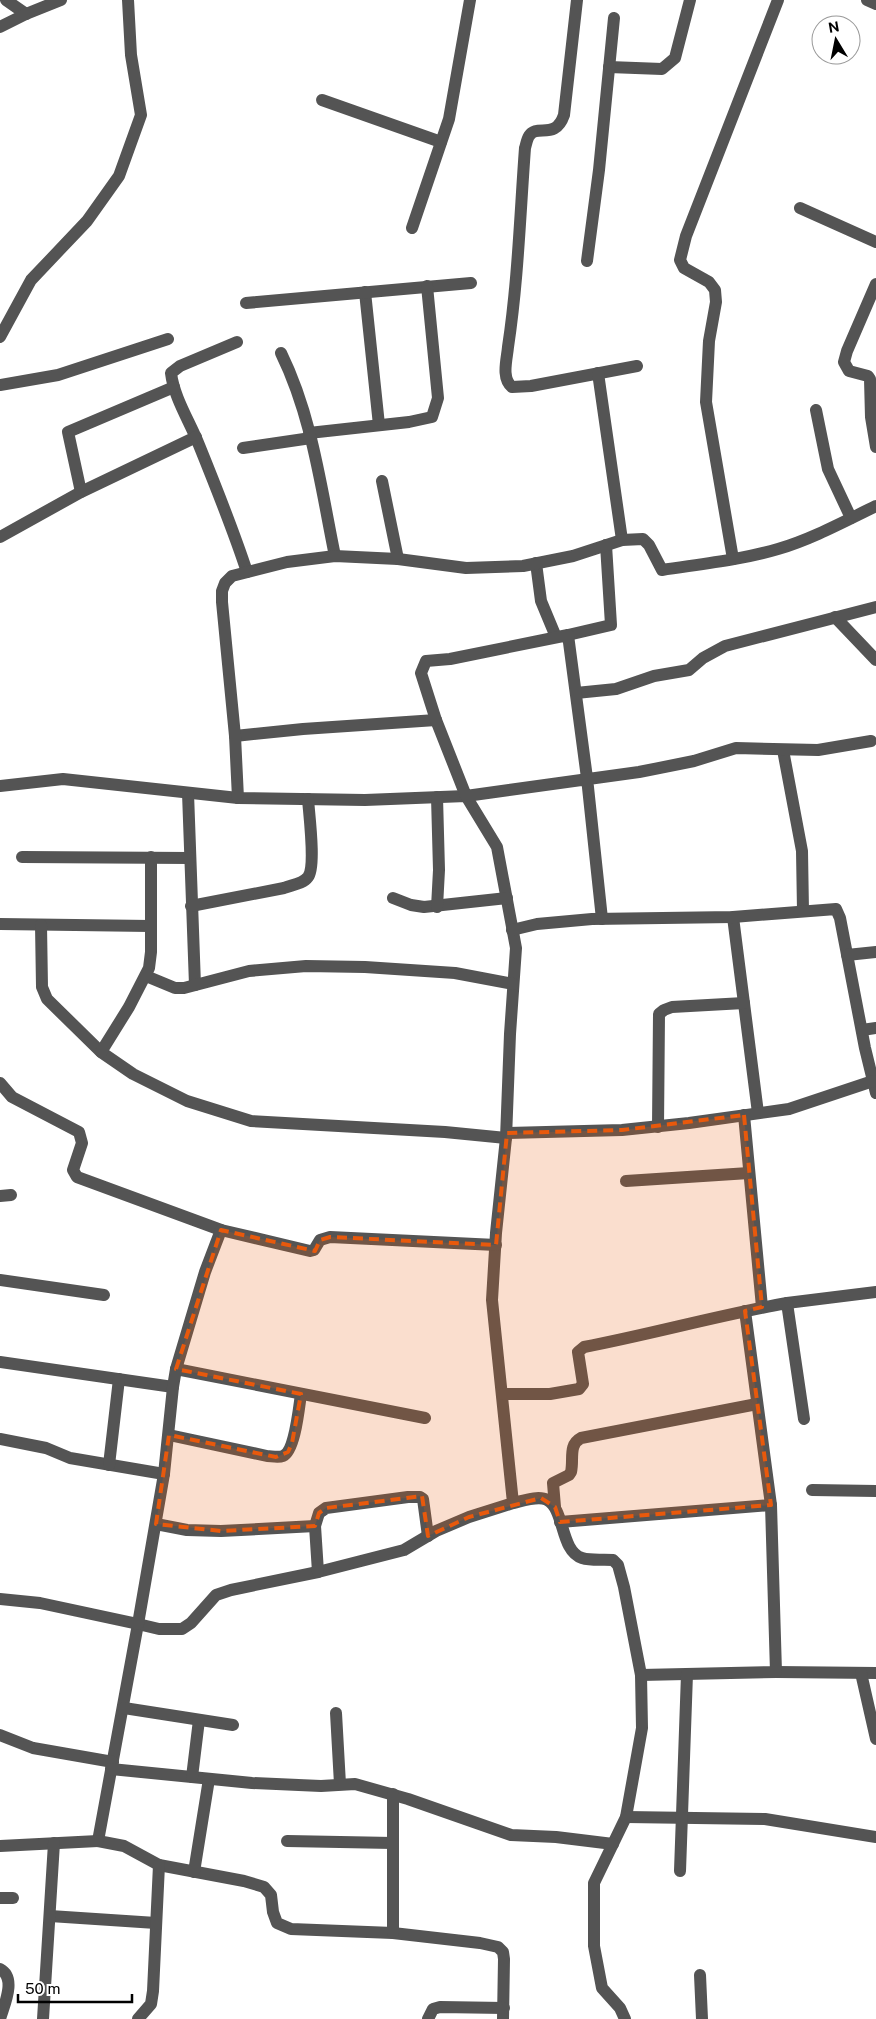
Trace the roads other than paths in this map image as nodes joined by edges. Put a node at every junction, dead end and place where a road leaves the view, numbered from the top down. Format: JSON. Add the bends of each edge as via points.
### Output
{"nodes":[{"id":1,"x":6,"y":0,"type":"edge"},
{"id":2,"x":61,"y":0,"type":"edge"},
{"id":3,"x":128,"y":0,"type":"edge"},
{"id":4,"x":470,"y":0,"type":"edge"},
{"id":5,"x":577,"y":0,"type":"edge"},
{"id":6,"x":690,"y":0,"type":"edge"},
{"id":7,"x":778,"y":0,"type":"edge"},
{"id":8,"x":867,"y":0,"type":"edge"},
{"id":9,"x":876,"y":4,"type":"edge"},
{"id":10,"x":26,"y":14,"type":"junction"},
{"id":11,"x":614,"y":18,"type":"dead end"},
{"id":12,"x":0,"y":27,"type":"edge"},
{"id":13,"x":609,"y":67,"type":"junction"},
{"id":14,"x":322,"y":100,"type":"dead end"},
{"id":15,"x":441,"y":142,"type":"junction"},
{"id":16,"x":800,"y":208,"type":"dead end"},
{"id":17,"x":412,"y":228,"type":"dead end"},
{"id":18,"x":876,"y":242,"type":"edge"},
{"id":19,"x":586,"y":261,"type":"dead end"},
{"id":20,"x":471,"y":283,"type":"dead end"},
{"id":21,"x":876,"y":284,"type":"edge"},
{"id":22,"x":427,"y":286,"type":"junction"},
{"id":23,"x":365,"y":292,"type":"junction"},
{"id":24,"x":246,"y":303,"type":"dead end"},
{"id":25,"x":0,"y":337,"type":"edge"},
{"id":26,"x":168,"y":339,"type":"dead end"},
{"id":27,"x":237,"y":342,"type":"dead end"},
{"id":28,"x":281,"y":353,"type":"dead end"},
{"id":29,"x":637,"y":366,"type":"dead end"},
{"id":30,"x":598,"y":373,"type":"junction"},
{"id":31,"x":0,"y":384,"type":"edge"},
{"id":32,"x":174,"y":387,"type":"junction"},
{"id":33,"x":816,"y":410,"type":"dead end"},
{"id":34,"x":379,"y":425,"type":"junction"},
{"id":35,"x":310,"y":435,"type":"junction"},
{"id":36,"x":196,"y":437,"type":"junction"},
{"id":37,"x":876,"y":447,"type":"edge"},
{"id":38,"x":243,"y":448,"type":"dead end"},
{"id":39,"x":382,"y":481,"type":"dead end"},
{"id":40,"x":81,"y":492,"type":"junction"},
{"id":41,"x":876,"y":506,"type":"edge"},
{"id":42,"x":851,"y":518,"type":"junction"},
{"id":43,"x":0,"y":537,"type":"edge"},
{"id":44,"x":622,"y":540,"type":"junction"},
{"id":45,"x":606,"y":545,"type":"junction"},
{"id":46,"x":334,"y":556,"type":"junction"},
{"id":47,"x":398,"y":559,"type":"junction"},
{"id":48,"x":733,"y":559,"type":"junction"},
{"id":49,"x":536,"y":563,"type":"junction"},
{"id":50,"x":247,"y":572,"type":"junction"},
{"id":51,"x":876,"y":607,"type":"edge"},
{"id":52,"x":835,"y":617,"type":"junction"},
{"id":53,"x":562,"y":636,"type":"junction"},
{"id":54,"x":876,"y":660,"type":"edge"},
{"id":55,"x":576,"y":693,"type":"junction"},
{"id":56,"x":436,"y":720,"type":"junction"},
{"id":57,"x":235,"y":736,"type":"junction"},
{"id":58,"x":871,"y":741,"type":"dead end"},
{"id":59,"x":783,"y":750,"type":"junction"},
{"id":60,"x":587,"y":778,"type":"junction"},
{"id":61,"x":0,"y":786,"type":"edge"},
{"id":62,"x":188,"y":793,"type":"junction"},
{"id":63,"x":466,"y":796,"type":"junction"},
{"id":64,"x":437,"y":797,"type":"junction"},
{"id":65,"x":238,"y":798,"type":"junction"},
{"id":66,"x":308,"y":799,"type":"junction"},
{"id":67,"x":22,"y":857,"type":"dead end"},
{"id":68,"x":151,"y":857,"type":"junction"},
{"id":69,"x":190,"y":858,"type":"junction"},
{"id":70,"x":393,"y":898,"type":"dead end"},
{"id":71,"x":507,"y":898,"type":"junction"},
{"id":72,"x":191,"y":906,"type":"junction"},
{"id":73,"x":437,"y":907,"type":"junction"},
{"id":74,"x":803,"y":911,"type":"junction"},
{"id":75,"x":733,"y":917,"type":"junction"},
{"id":76,"x":602,"y":919,"type":"junction"},
{"id":77,"x":0,"y":924,"type":"edge"},
{"id":78,"x":41,"y":924,"type":"junction"},
{"id":79,"x":150,"y":926,"type":"junction"},
{"id":80,"x":512,"y":930,"type":"junction"},
{"id":81,"x":876,"y":952,"type":"edge"},
{"id":82,"x":847,"y":955,"type":"junction"},
{"id":83,"x":146,"y":976,"type":"junction"},
{"id":84,"x":513,"y":984,"type":"junction"},
{"id":85,"x":195,"y":985,"type":"junction"},
{"id":86,"x":744,"y":1004,"type":"junction"},
{"id":87,"x":876,"y":1028,"type":"edge"},
{"id":88,"x":862,"y":1030,"type":"junction"},
{"id":89,"x":101,"y":1052,"type":"junction"},
{"id":90,"x":0,"y":1083,"type":"edge"},
{"id":91,"x":875,"y":1087,"type":"edge"},
{"id":92,"x":758,"y":1113,"type":"junction"},
{"id":93,"x":744,"y":1115,"type":"junction"},
{"id":94,"x":658,"y":1127,"type":"junction"},
{"id":95,"x":506,"y":1136,"type":"junction"},
{"id":96,"x":749,"y":1173,"type":"junction"},
{"id":97,"x":626,"y":1181,"type":"dead end"},
{"id":98,"x":221,"y":1230,"type":"junction"},
{"id":99,"x":496,"y":1245,"type":"junction"},
{"id":100,"x":0,"y":1280,"type":"edge"},
{"id":101,"x":876,"y":1292,"type":"edge"},
{"id":102,"x":104,"y":1295,"type":"dead end"},
{"id":103,"x":787,"y":1303,"type":"junction"},
{"id":104,"x":762,"y":1308,"type":"junction"},
{"id":105,"x":745,"y":1311,"type":"junction"},
{"id":106,"x":0,"y":1362,"type":"edge"},
{"id":107,"x":176,"y":1369,"type":"junction"},
{"id":108,"x":119,"y":1379,"type":"junction"},
{"id":109,"x":173,"y":1387,"type":"junction"},
{"id":110,"x":301,"y":1394,"type":"junction"},
{"id":111,"x":503,"y":1394,"type":"junction"},
{"id":112,"x":758,"y":1404,"type":"junction"},
{"id":113,"x":425,"y":1418,"type":"dead end"},
{"id":114,"x":804,"y":1419,"type":"dead end"},
{"id":115,"x":169,"y":1435,"type":"junction"},
{"id":116,"x":0,"y":1438,"type":"edge"},
{"id":117,"x":109,"y":1465,"type":"junction"},
{"id":118,"x":164,"y":1474,"type":"junction"},
{"id":119,"x":812,"y":1490,"type":"dead end"},
{"id":120,"x":876,"y":1491,"type":"edge"},
{"id":121,"x":513,"y":1503,"type":"junction"},
{"id":122,"x":772,"y":1505,"type":"junction"},
{"id":123,"x":554,"y":1507,"type":"junction"},
{"id":124,"x":560,"y":1522,"type":"junction"},
{"id":125,"x":156,"y":1524,"type":"junction"},
{"id":126,"x":315,"y":1526,"type":"junction"},
{"id":127,"x":428,"y":1536,"type":"junction"},
{"id":128,"x":318,"y":1572,"type":"junction"},
{"id":129,"x":0,"y":1598,"type":"edge"},
{"id":130,"x":138,"y":1624,"type":"junction"},
{"id":131,"x":776,"y":1672,"type":"junction"},
{"id":132,"x":861,"y":1673,"type":"junction"},
{"id":133,"x":876,"y":1673,"type":"edge"},
{"id":134,"x":686,"y":1674,"type":"junction"},
{"id":135,"x":641,"y":1675,"type":"junction"},
{"id":136,"x":124,"y":1708,"type":"junction"},
{"id":137,"x":336,"y":1713,"type":"dead end"},
{"id":138,"x":199,"y":1720,"type":"junction"},
{"id":139,"x":233,"y":1725,"type":"dead end"},
{"id":140,"x":0,"y":1735,"type":"edge"},
{"id":141,"x":876,"y":1739,"type":"edge"},
{"id":142,"x":112,"y":1765,"type":"junction"},
{"id":143,"x":192,"y":1777,"type":"junction"},
{"id":144,"x":209,"y":1779,"type":"junction"},
{"id":145,"x":340,"y":1784,"type":"junction"},
{"id":146,"x":393,"y":1794,"type":"junction"},
{"id":147,"x":626,"y":1817,"type":"junction"},
{"id":148,"x":682,"y":1817,"type":"junction"},
{"id":149,"x":876,"y":1837,"type":"edge"},
{"id":150,"x":98,"y":1840,"type":"junction"},
{"id":151,"x":287,"y":1841,"type":"dead end"},
{"id":152,"x":54,"y":1843,"type":"junction"},
{"id":153,"x":393,"y":1843,"type":"junction"},
{"id":154,"x":612,"y":1844,"type":"junction"},
{"id":155,"x":0,"y":1846,"type":"edge"},
{"id":156,"x":159,"y":1865,"type":"junction"},
{"id":157,"x":680,"y":1871,"type":"dead end"},
{"id":158,"x":194,"y":1872,"type":"junction"},
{"id":159,"x":50,"y":1916,"type":"junction"},
{"id":160,"x":156,"y":1923,"type":"junction"},
{"id":161,"x":393,"y":1933,"type":"junction"},
{"id":162,"x":0,"y":1969,"type":"edge"},
{"id":163,"x":700,"y":1975,"type":"dead end"},
{"id":164,"x":503,"y":2013,"type":"edge"},
{"id":165,"x":0,"y":2019,"type":"edge"},
{"id":166,"x":43,"y":2019,"type":"edge"},
{"id":167,"x":138,"y":2019,"type":"edge"},
{"id":168,"x":428,"y":2019,"type":"edge"},
{"id":169,"x":625,"y":2019,"type":"edge"},
{"id":170,"x":702,"y":2019,"type":"edge"}],
"edges":[{"from":1,"to":10,"type":"street"},
{"from":2,"to":10,"type":"street"},
{"from":3,"to":25,"type":"street","via":[[131,55],[141,115],[119,176],[87,221],[31,280]]},
{"from":4,"to":15,"type":"street"},
{"from":5,"to":30,"type":"street","via":[[563,120],[555,129],[534,132],[525,148],[506,374],[508,384],[518,388]]},
{"from":6,"to":13,"type":"street","via":[[675,58],[668,66],[662,70]]},
{"from":7,"to":48,"type":"street","via":[[686,236],[680,260],[684,268],[709,282],[714,290],[716,302],[708,341],[706,402]]},
{"from":8,"to":9,"type":"street"},
{"from":10,"to":12,"type":"street"},
{"from":11,"to":13,"type":"street"},
{"from":13,"to":19,"type":"street"},
{"from":14,"to":15,"type":"street"},
{"from":15,"to":17,"type":"street"},
{"from":16,"to":18,"type":"street"},
{"from":20,"to":22,"type":"street"},
{"from":21,"to":37,"type":"street","via":[[844,362],[849,370],[870,379]]},
{"from":22,"to":23,"type":"street"},
{"from":22,"to":34,"type":"street","via":[[438,398],[435,411],[432,417],[423,420]]},
{"from":23,"to":24,"type":"street"},
{"from":23,"to":34,"type":"street"},
{"from":26,"to":31,"type":"street","via":[[58,375]]},
{"from":27,"to":32,"type":"street","via":[[174,370],[171,374]]},
{"from":28,"to":35,"type":"street","via":[[294,379]]},
{"from":29,"to":30,"type":"street"},
{"from":30,"to":44,"type":"street"},
{"from":32,"to":36,"type":"street"},
{"from":32,"to":40,"type":"street","via":[[68,432]]},
{"from":33,"to":42,"type":"street","via":[[828,469]]},
{"from":34,"to":35,"type":"street"},
{"from":35,"to":38,"type":"street"},
{"from":35,"to":46,"type":"street"},
{"from":36,"to":40,"type":"street"},
{"from":36,"to":50,"type":"street"},
{"from":39,"to":47,"type":"street"},
{"from":40,"to":43,"type":"street"},
{"from":41,"to":42,"type":"street"},
{"from":42,"to":48,"type":"street","via":[[779,549]]},
{"from":44,"to":45,"type":"street"},
{"from":44,"to":48,"type":"street","via":[[643,539],[662,570]]},
{"from":45,"to":49,"type":"street"},
{"from":45,"to":53,"type":"street","via":[[611,625]]},
{"from":46,"to":47,"type":"street"},
{"from":46,"to":50,"type":"street","via":[[286,562]]},
{"from":47,"to":49,"type":"street","via":[[466,568]]},
{"from":49,"to":53,"type":"street","via":[[541,601]]},
{"from":50,"to":57,"type":"street","via":[[232,576],[222,591]]},
{"from":51,"to":52,"type":"street"},
{"from":52,"to":54,"type":"street"},
{"from":52,"to":55,"type":"street","via":[[725,646],[689,670],[654,676],[616,689]]},
{"from":53,"to":55,"type":"street"},
{"from":53,"to":56,"type":"street","via":[[426,661],[422,673]]},
{"from":55,"to":60,"type":"street"},
{"from":56,"to":57,"type":"street"},
{"from":56,"to":63,"type":"street"},
{"from":57,"to":65,"type":"street"},
{"from":58,"to":59,"type":"street","via":[[818,750]]},
{"from":59,"to":60,"type":"street","via":[[736,748],[694,761]]},
{"from":59,"to":74,"type":"street","via":[[802,851]]},
{"from":60,"to":63,"type":"street"},
{"from":60,"to":76,"type":"street"},
{"from":61,"to":62,"type":"street","via":[[63,779]]},
{"from":62,"to":65,"type":"street"},
{"from":62,"to":69,"type":"street"},
{"from":63,"to":64,"type":"street"},
{"from":63,"to":71,"type":"street","via":[[497,847]]},
{"from":64,"to":66,"type":"street"},
{"from":64,"to":73,"type":"street"},
{"from":65,"to":66,"type":"street"},
{"from":66,"to":72,"type":"street","via":[[311,870],[308,878],[284,888]]},
{"from":67,"to":68,"type":"street"},
{"from":68,"to":69,"type":"street"},
{"from":68,"to":79,"type":"street"},
{"from":69,"to":72,"type":"street"},
{"from":70,"to":73,"type":"street","via":[[411,905]]},
{"from":71,"to":73,"type":"street"},
{"from":71,"to":80,"type":"street"},
{"from":72,"to":85,"type":"street"},
{"from":74,"to":75,"type":"street"},
{"from":74,"to":82,"type":"street","via":[[836,909]]},
{"from":75,"to":76,"type":"street"},
{"from":75,"to":86,"type":"street"},
{"from":76,"to":80,"type":"street","via":[[537,924]]},
{"from":77,"to":78,"type":"street"},
{"from":78,"to":79,"type":"street"},
{"from":78,"to":89,"type":"street","via":[[42,987],[47,999]]},
{"from":79,"to":83,"type":"street","via":[[152,952]]},
{"from":80,"to":84,"type":"street","via":[[516,948]]},
{"from":81,"to":82,"type":"street"},
{"from":82,"to":88,"type":"street"},
{"from":83,"to":85,"type":"street","via":[[175,988]]},
{"from":83,"to":89,"type":"street"},
{"from":84,"to":85,"type":"street","via":[[455,973],[306,966],[249,971]]},
{"from":84,"to":95,"type":"street"},
{"from":86,"to":92,"type":"street"},
{"from":86,"to":94,"type":"street","via":[[672,1007],[659,1014]]},
{"from":87,"to":88,"type":"street"},
{"from":88,"to":91,"type":"street"},
{"from":89,"to":95,"type":"street","via":[[133,1074],[187,1101],[251,1121]]},
{"from":90,"to":98,"type":"street","via":[[12,1097],[79,1132],[82,1143],[73,1170],[77,1178]]},
{"from":91,"to":92,"type":"street","via":[[789,1109]]},
{"from":92,"to":93,"type":"street"},
{"from":93,"to":94,"type":"street"},
{"from":93,"to":96,"type":"street"},
{"from":94,"to":95,"type":"street"},
{"from":95,"to":99,"type":"street"},
{"from":96,"to":97,"type":"street"},
{"from":96,"to":104,"type":"street"},
{"from":98,"to":99,"type":"street","via":[[310,1251],[320,1240],[330,1237]]},
{"from":98,"to":107,"type":"street"},
{"from":99,"to":111,"type":"street","via":[[492,1300]]},
{"from":100,"to":102,"type":"street"},
{"from":101,"to":103,"type":"street"},
{"from":103,"to":104,"type":"street"},
{"from":103,"to":114,"type":"street"},
{"from":104,"to":105,"type":"street"},
{"from":105,"to":111,"type":"street","via":[[584,1347],[578,1352],[583,1384],[579,1389],[550,1394]]},
{"from":105,"to":112,"type":"street"},
{"from":106,"to":108,"type":"street"},
{"from":107,"to":109,"type":"street"},
{"from":107,"to":110,"type":"street"},
{"from":108,"to":109,"type":"street"},
{"from":108,"to":117,"type":"street"},
{"from":109,"to":115,"type":"street"},
{"from":110,"to":113,"type":"street"},
{"from":110,"to":115,"type":"street","via":[[292,1443],[283,1456],[267,1456]]},
{"from":111,"to":121,"type":"street"},
{"from":112,"to":122,"type":"street"},
{"from":112,"to":123,"type":"street","via":[[576,1440],[572,1448],[572,1472],[553,1483]]},
{"from":115,"to":118,"type":"street"},
{"from":116,"to":117,"type":"street","via":[[46,1448],[70,1458]]},
{"from":117,"to":118,"type":"street"},
{"from":118,"to":125,"type":"street"},
{"from":119,"to":120,"type":"street"},
{"from":121,"to":123,"type":"street","via":[[541,1498]]},
{"from":121,"to":127,"type":"street","via":[[469,1517]]},
{"from":122,"to":124,"type":"street"},
{"from":122,"to":131,"type":"street"},
{"from":123,"to":124,"type":"street"},
{"from":124,"to":135,"type":"street","via":[[567,1541],[581,1558],[613,1560],[618,1565]]},
{"from":125,"to":126,"type":"street","via":[[221,1532]]},
{"from":125,"to":130,"type":"street"},
{"from":126,"to":127,"type":"street","via":[[318,1513],[326,1508],[416,1496],[423,1499]]},
{"from":126,"to":128,"type":"street"},
{"from":127,"to":128,"type":"street","via":[[404,1550]]},
{"from":128,"to":130,"type":"street","via":[[216,1595],[182,1629],[159,1629]]},
{"from":129,"to":130,"type":"street"},
{"from":130,"to":136,"type":"street"},
{"from":131,"to":132,"type":"street"},
{"from":131,"to":134,"type":"street"},
{"from":132,"to":133,"type":"street"},
{"from":132,"to":141,"type":"street"},
{"from":134,"to":135,"type":"street"},
{"from":134,"to":148,"type":"street"},
{"from":135,"to":147,"type":"street","via":[[642,1728]]},
{"from":136,"to":138,"type":"street"},
{"from":136,"to":142,"type":"street"},
{"from":137,"to":145,"type":"street"},
{"from":138,"to":139,"type":"street"},
{"from":138,"to":143,"type":"street"},
{"from":140,"to":142,"type":"street","via":[[33,1748]]},
{"from":142,"to":143,"type":"street"},
{"from":142,"to":150,"type":"street"},
{"from":143,"to":144,"type":"street"},
{"from":144,"to":145,"type":"street","via":[[321,1786]]},
{"from":144,"to":158,"type":"street"},
{"from":145,"to":146,"type":"street","via":[[368,1786]]},
{"from":146,"to":153,"type":"street"},
{"from":146,"to":154,"type":"street","via":[[511,1835]]},
{"from":147,"to":148,"type":"street"},
{"from":147,"to":154,"type":"street"},
{"from":148,"to":149,"type":"street","via":[[765,1819]]},
{"from":148,"to":157,"type":"street"},
{"from":150,"to":152,"type":"street"},
{"from":150,"to":156,"type":"street","via":[[124,1846]]},
{"from":151,"to":153,"type":"street"},
{"from":152,"to":155,"type":"street"},
{"from":152,"to":159,"type":"street"},
{"from":153,"to":161,"type":"street"},
{"from":154,"to":169,"type":"street","via":[[594,1883],[594,1946],[602,1988],[620,2008]]},
{"from":156,"to":158,"type":"street"},
{"from":156,"to":160,"type":"street"},
{"from":158,"to":161,"type":"street","via":[[264,1887],[271,1895],[275,1918],[282,1926]]},
{"from":159,"to":160,"type":"street"},
{"from":159,"to":166,"type":"street"},
{"from":160,"to":167,"type":"street","via":[[153,1991],[150,2004]]},
{"from":161,"to":164,"type":"street","via":[[498,1947],[504,1959]]},
{"from":162,"to":165,"type":"street","via":[[6,1974],[9,1985]]},
{"from":163,"to":170,"type":"street"},
{"from":164,"to":168,"type":"street","via":[[440,2007],[433,2009]]}]}
